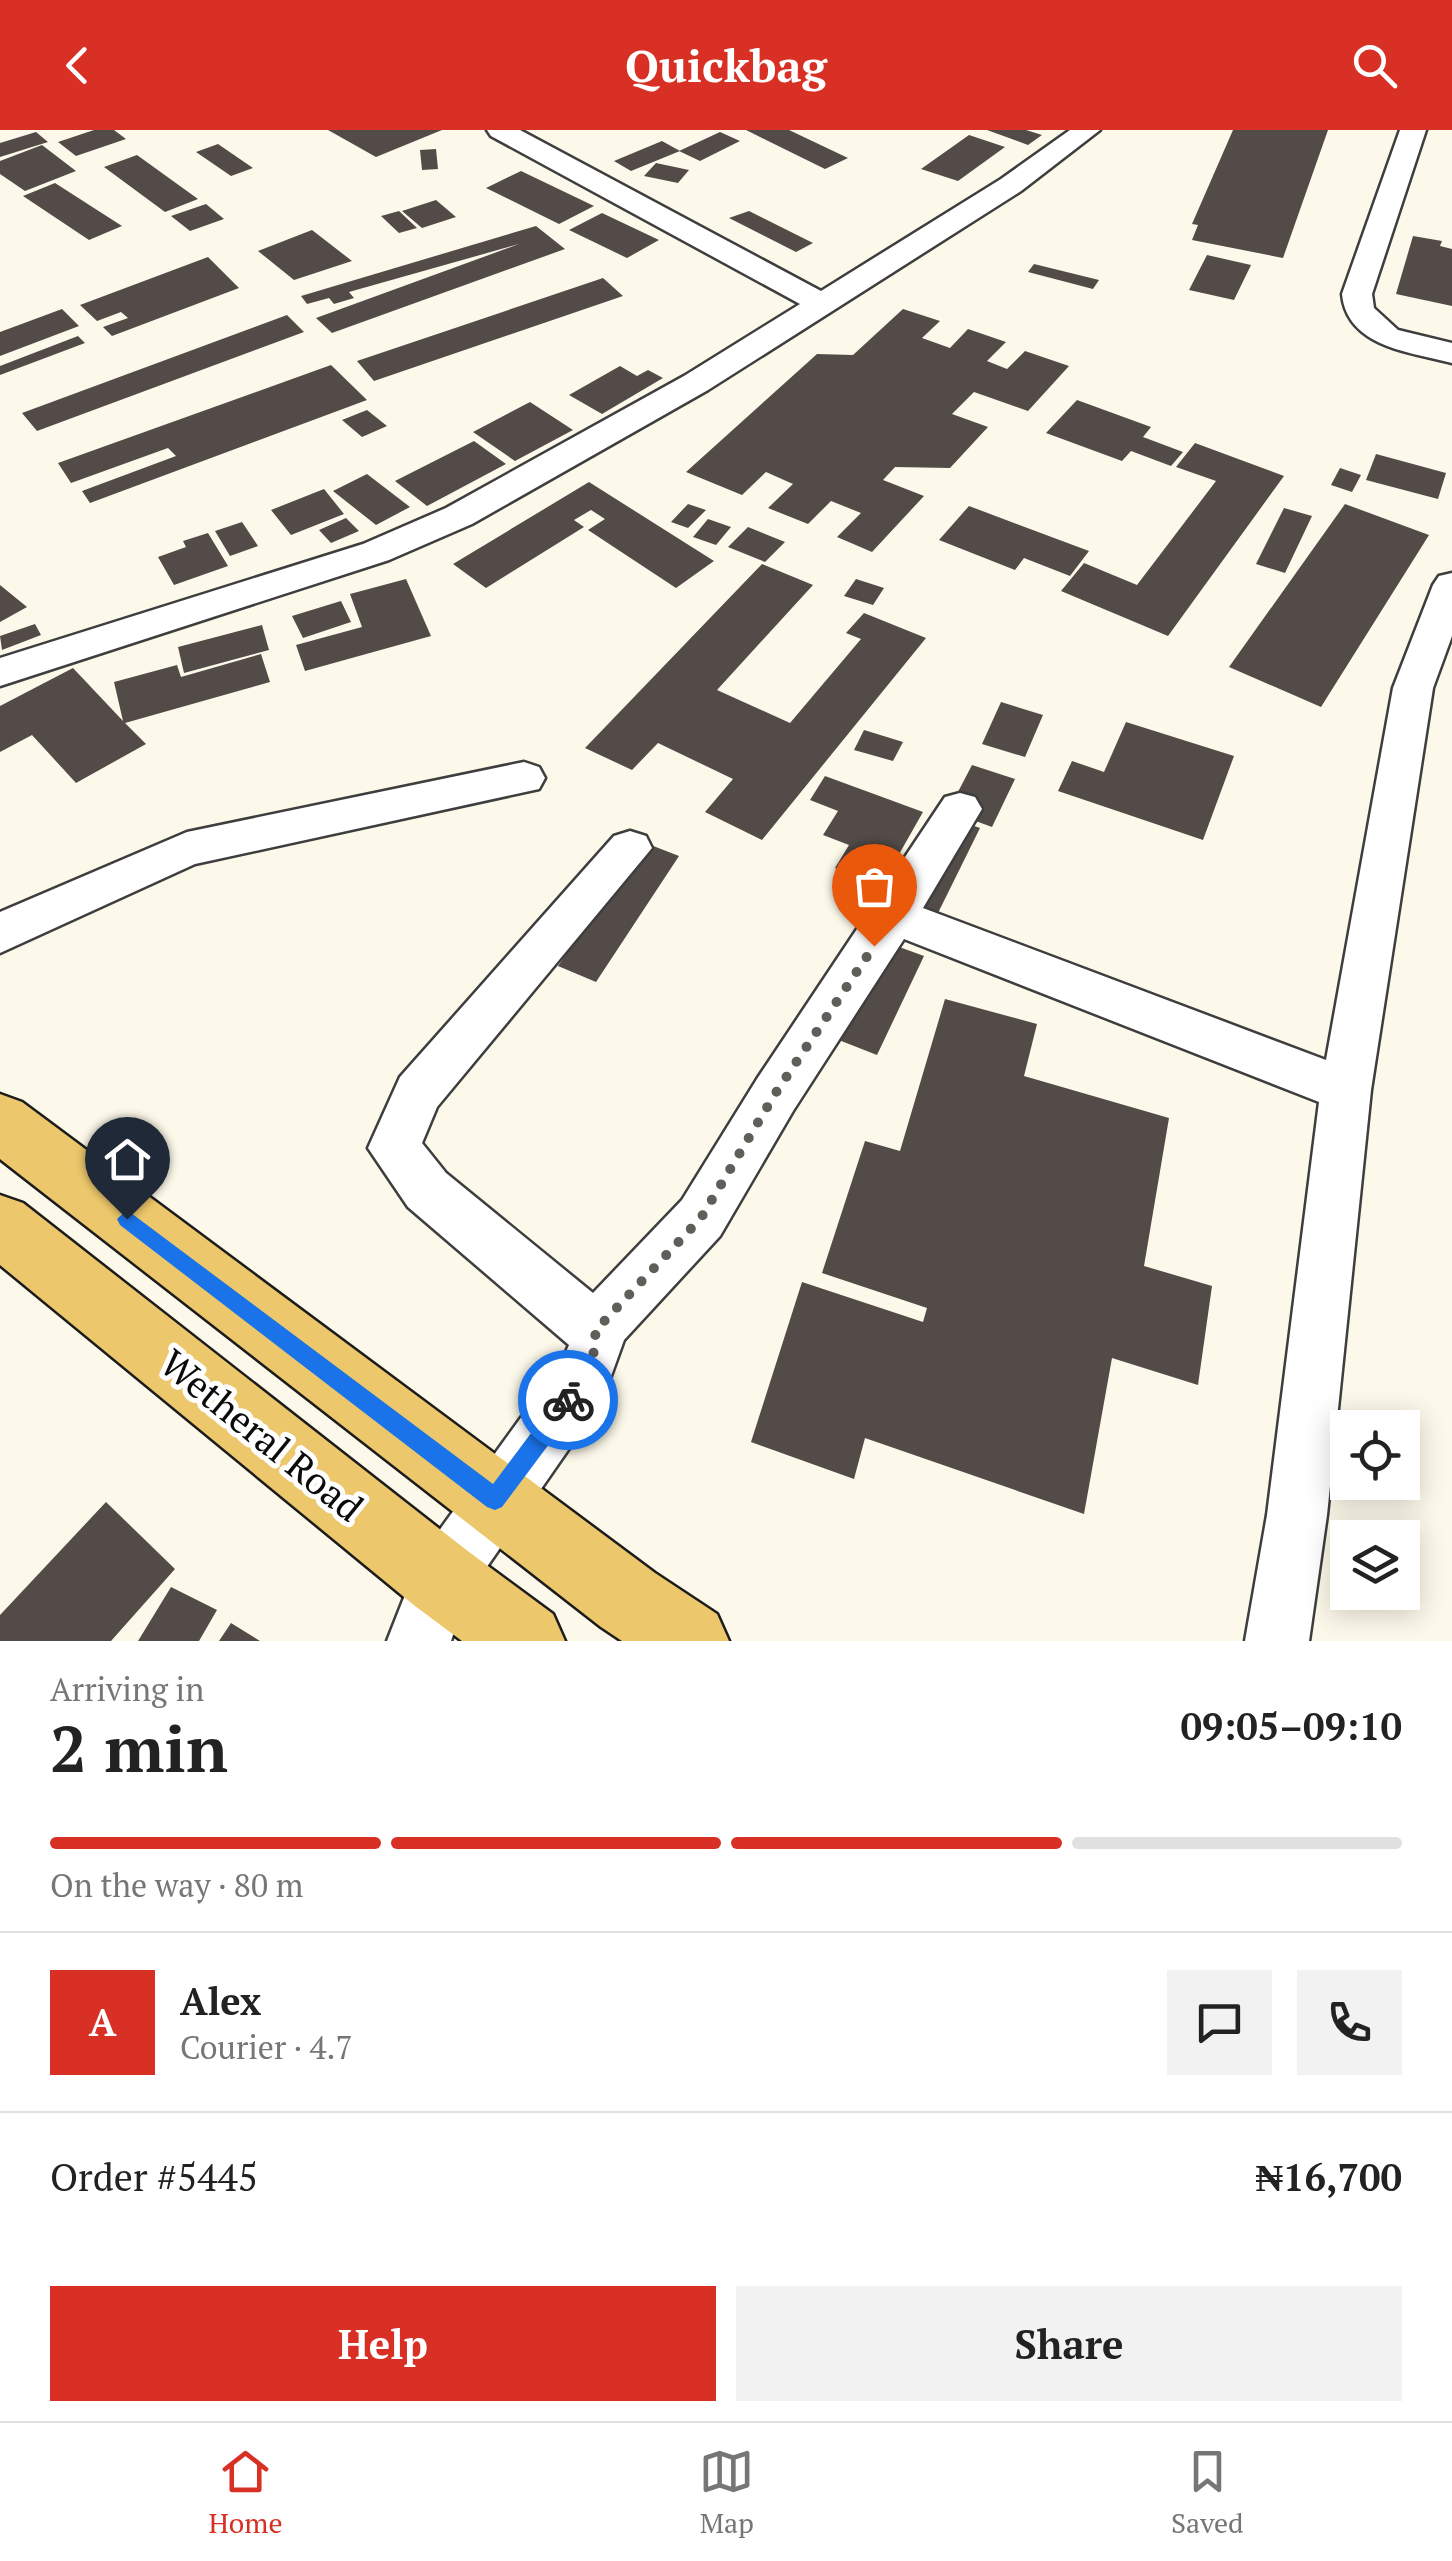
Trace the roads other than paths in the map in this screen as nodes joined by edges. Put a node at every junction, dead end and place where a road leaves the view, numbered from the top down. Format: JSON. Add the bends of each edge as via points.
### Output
{"nodes":[{"id":1,"x":500,"y":130,"type":"edge"},
{"id":2,"x":1088,"y":130,"type":"edge"},
{"id":3,"x":1414,"y":130,"type":"edge"},
{"id":4,"x":822,"y":304,"type":"junction"},
{"id":5,"x":1452,"y":353,"type":"edge"},
{"id":6,"x":1452,"y":585,"type":"edge"},
{"id":7,"x":0,"y":672,"type":"edge"},
{"id":8,"x":524,"y":778,"type":"dead end"},
{"id":9,"x":960,"y":809,"type":"dead end"},
{"id":10,"x":630,"y":848,"type":"dead end"},
{"id":11,"x":894,"y":916,"type":"junction"},
{"id":12,"x":0,"y":934,"type":"edge"},
{"id":13,"x":1346,"y":1090,"type":"junction"},
{"id":14,"x":0,"y":1122,"type":"edge"},
{"id":15,"x":0,"y":1225,"type":"edge"},
{"id":16,"x":595,"y":1331,"type":"junction"},
{"id":17,"x":495,"y":1500,"type":"junction"},
{"id":18,"x":431,"y":1610,"type":"edge"},
{"id":19,"x":526,"y":1641,"type":"edge"},
{"id":20,"x":690,"y":1641,"type":"edge"},
{"id":21,"x":1277,"y":1641,"type":"edge"}],
"edges":[{"from":1,"to":4,"type":"street"},
{"from":2,"to":4,"type":"street"},
{"from":3,"to":5,"type":"street","via":[[1357,294],[1359,311],[1387,337]]},
{"from":4,"to":7,"type":"street","via":[[696,384],[458,516],[376,552]]},
{"from":6,"to":13,"type":"street","via":[[1413,688]]},
{"from":8,"to":12,"type":"street","via":[[187,849]]},
{"from":9,"to":11,"type":"street"},
{"from":10,"to":16,"type":"street","via":[[418,1093],[394,1148],[427,1190]]},
{"from":11,"to":13,"type":"street"},
{"from":11,"to":16,"type":"street","via":[[701,1218]]},
{"from":13,"to":21,"type":"street"},
{"from":14,"to":17,"type":"main road"},
{"from":15,"to":18,"type":"main road","name":"Wetheral Road"},
{"from":16,"to":17,"type":"street","via":[[597,1345],[582,1381]]},
{"from":17,"to":18,"type":"street"},
{"from":17,"to":20,"type":"main road"},
{"from":18,"to":19,"type":"main road","name":"Wetheral Road"}]}
